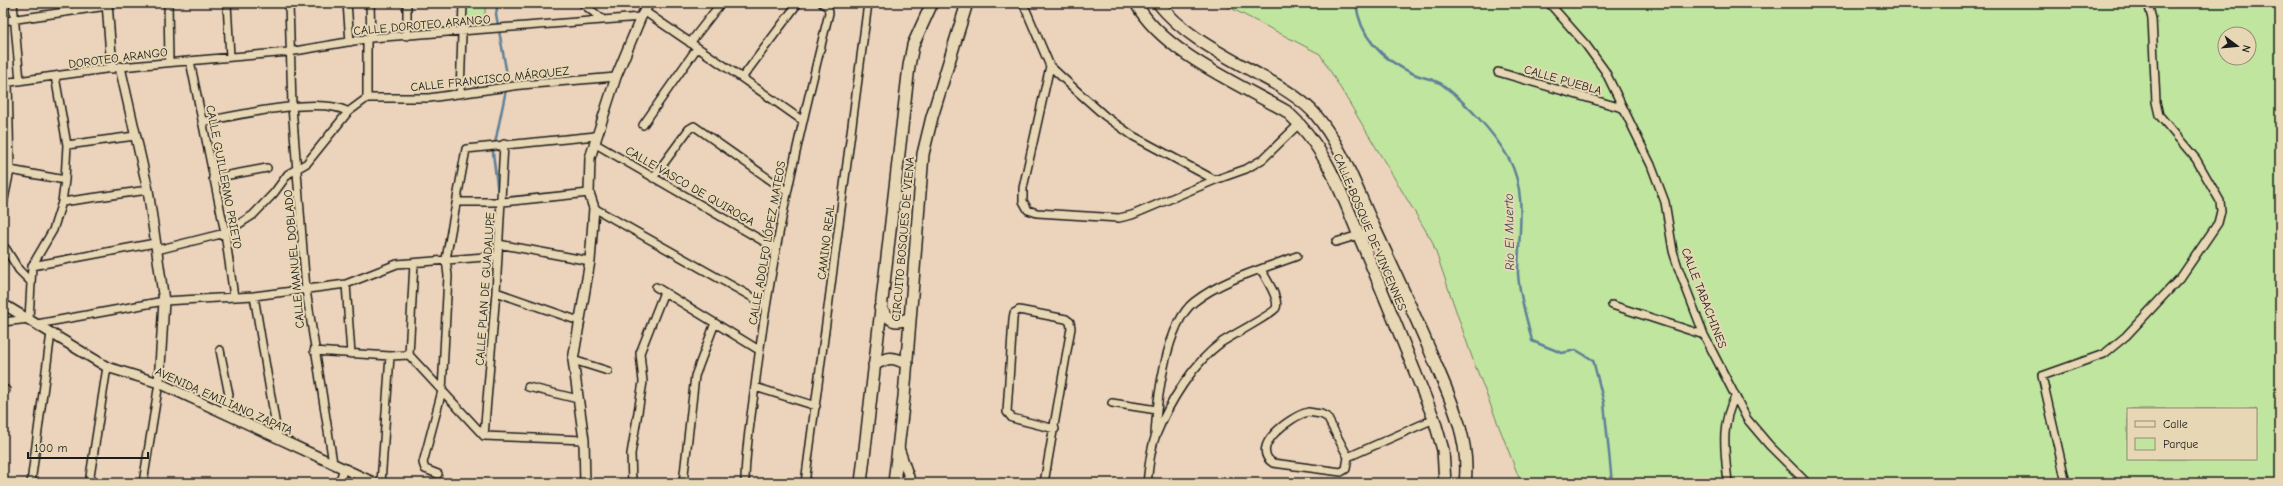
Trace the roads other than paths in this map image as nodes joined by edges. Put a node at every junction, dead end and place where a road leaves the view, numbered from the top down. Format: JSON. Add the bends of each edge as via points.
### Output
{"nodes":[{"id":1,"x":13,"y":3,"type":"edge"},
{"id":2,"x":168,"y":3,"type":"edge"},
{"id":3,"x":228,"y":3,"type":"edge"},
{"id":4,"x":289,"y":3,"type":"edge"},
{"id":5,"x":347,"y":3,"type":"edge"},
{"id":6,"x":370,"y":3,"type":"edge"},
{"id":7,"x":407,"y":3,"type":"edge"},
{"id":8,"x":463,"y":3,"type":"edge"},
{"id":9,"x":582,"y":3,"type":"edge"},
{"id":10,"x":649,"y":3,"type":"edge"},
{"id":11,"x":721,"y":3,"type":"edge"},
{"id":12,"x":798,"y":3,"type":"edge"},
{"id":13,"x":822,"y":3,"type":"edge"},
{"id":14,"x":868,"y":3,"type":"edge"},
{"id":15,"x":932,"y":3,"type":"edge"},
{"id":16,"x":967,"y":3,"type":"edge"},
{"id":17,"x":1023,"y":3,"type":"edge"},
{"id":18,"x":1136,"y":3,"type":"edge"},
{"id":19,"x":1158,"y":3,"type":"edge"},
{"id":20,"x":1549,"y":3,"type":"edge"},
{"id":21,"x":2148,"y":3,"type":"edge"},
{"id":22,"x":107,"y":4,"type":"edge"},
{"id":23,"x":642,"y":14,"type":"junction"},
{"id":24,"x":15,"y":19,"type":"junction"},
{"id":25,"x":602,"y":19,"type":"junction"},
{"id":26,"x":3,"y":21,"type":"edge"},
{"id":27,"x":462,"y":32,"type":"junction"},
{"id":28,"x":406,"y":36,"type":"junction"},
{"id":29,"x":369,"y":39,"type":"junction"},
{"id":30,"x":350,"y":42,"type":"junction"},
{"id":31,"x":690,"y":43,"type":"junction"},
{"id":32,"x":697,"y":48,"type":"junction"},
{"id":33,"x":289,"y":52,"type":"junction"},
{"id":34,"x":230,"y":57,"type":"junction"},
{"id":35,"x":190,"y":61,"type":"junction"},
{"id":36,"x":170,"y":62,"type":"junction"},
{"id":37,"x":1050,"y":66,"type":"junction"},
{"id":38,"x":116,"y":68,"type":"junction"},
{"id":39,"x":1498,"y":72,"type":"dead end"},
{"id":40,"x":55,"y":76,"type":"junction"},
{"id":41,"x":616,"y":77,"type":"junction"},
{"id":42,"x":742,"y":78,"type":"junction"},
{"id":43,"x":20,"y":81,"type":"junction"},
{"id":44,"x":6,"y":82,"type":"edge"},
{"id":45,"x":460,"y":94,"type":"junction"},
{"id":46,"x":366,"y":98,"type":"junction"},
{"id":47,"x":292,"y":106,"type":"junction"},
{"id":48,"x":1622,"y":108,"type":"junction"},
{"id":49,"x":348,"y":112,"type":"junction"},
{"id":50,"x":803,"y":121,"type":"junction"},
{"id":51,"x":202,"y":122,"type":"junction"},
{"id":52,"x":1300,"y":123,"type":"junction"},
{"id":53,"x":643,"y":124,"type":"dead end"},
{"id":54,"x":135,"y":136,"type":"junction"},
{"id":55,"x":595,"y":140,"type":"junction"},
{"id":56,"x":503,"y":144,"type":"junction"},
{"id":57,"x":66,"y":145,"type":"junction"},
{"id":58,"x":267,"y":168,"type":"dead end"},
{"id":59,"x":297,"y":169,"type":"junction"},
{"id":60,"x":10,"y":170,"type":"junction"},
{"id":61,"x":213,"y":178,"type":"junction"},
{"id":62,"x":653,"y":178,"type":"junction"},
{"id":63,"x":65,"y":180,"type":"junction"},
{"id":64,"x":1215,"y":180,"type":"junction"},
{"id":65,"x":148,"y":190,"type":"junction"},
{"id":66,"x":786,"y":191,"type":"junction"},
{"id":67,"x":589,"y":192,"type":"junction"},
{"id":68,"x":62,"y":202,"type":"junction"},
{"id":69,"x":457,"y":202,"type":"junction"},
{"id":70,"x":502,"y":202,"type":"junction"},
{"id":71,"x":3,"y":204,"type":"edge"},
{"id":72,"x":594,"y":208,"type":"junction"},
{"id":73,"x":1375,"y":230,"type":"junction"},
{"id":74,"x":225,"y":233,"type":"junction"},
{"id":75,"x":1359,"y":237,"type":"junction"},
{"id":76,"x":1336,"y":242,"type":"dead end"},
{"id":77,"x":498,"y":244,"type":"junction"},
{"id":78,"x":3,"y":247,"type":"edge"},
{"id":79,"x":156,"y":247,"type":"junction"},
{"id":80,"x":775,"y":248,"type":"junction"},
{"id":81,"x":497,"y":256,"type":"junction"},
{"id":82,"x":1297,"y":256,"type":"dead end"},
{"id":83,"x":446,"y":259,"type":"junction"},
{"id":84,"x":414,"y":262,"type":"junction"},
{"id":85,"x":590,"y":262,"type":"junction"},
{"id":86,"x":32,"y":266,"type":"junction"},
{"id":87,"x":1261,"y":269,"type":"junction"},
{"id":88,"x":30,"y":281,"type":"junction"},
{"id":89,"x":346,"y":284,"type":"junction"},
{"id":90,"x":656,"y":288,"type":"dead end"},
{"id":91,"x":306,"y":290,"type":"junction"},
{"id":92,"x":496,"y":292,"type":"junction"},
{"id":93,"x":664,"y":292,"type":"junction"},
{"id":94,"x":254,"y":296,"type":"junction"},
{"id":95,"x":234,"y":297,"type":"junction"},
{"id":96,"x":164,"y":301,"type":"junction"},
{"id":97,"x":3,"y":304,"type":"edge"},
{"id":98,"x":766,"y":305,"type":"junction"},
{"id":99,"x":1612,"y":305,"type":"dead end"},
{"id":100,"x":880,"y":308,"type":"junction"},
{"id":101,"x":910,"y":318,"type":"junction"},
{"id":102,"x":579,"y":321,"type":"junction"},
{"id":103,"x":3,"y":322,"type":"edge"},
{"id":104,"x":33,"y":322,"type":"junction"},
{"id":105,"x":715,"y":323,"type":"junction"},
{"id":106,"x":51,"y":333,"type":"junction"},
{"id":107,"x":1704,"y":335,"type":"junction"},
{"id":108,"x":220,"y":350,"type":"dead end"},
{"id":109,"x":760,"y":350,"type":"junction"},
{"id":110,"x":314,"y":351,"type":"junction"},
{"id":111,"x":351,"y":354,"type":"junction"},
{"id":112,"x":408,"y":355,"type":"junction"},
{"id":113,"x":390,"y":356,"type":"junction"},
{"id":114,"x":572,"y":360,"type":"junction"},
{"id":115,"x":874,"y":364,"type":"junction"},
{"id":116,"x":907,"y":364,"type":"junction"},
{"id":117,"x":107,"y":367,"type":"junction"},
{"id":118,"x":608,"y":371,"type":"dead end"},
{"id":119,"x":159,"y":383,"type":"junction"},
{"id":120,"x":528,"y":387,"type":"dead end"},
{"id":121,"x":755,"y":387,"type":"junction"},
{"id":122,"x":442,"y":391,"type":"junction"},
{"id":123,"x":1735,"y":396,"type":"junction"},
{"id":124,"x":578,"y":398,"type":"junction"},
{"id":125,"x":1112,"y":403,"type":"dead end"},
{"id":126,"x":816,"y":406,"type":"junction"},
{"id":127,"x":1157,"y":410,"type":"junction"},
{"id":128,"x":224,"y":413,"type":"junction"},
{"id":129,"x":1434,"y":419,"type":"junction"},
{"id":130,"x":1055,"y":429,"type":"junction"},
{"id":131,"x":484,"y":436,"type":"junction"},
{"id":132,"x":1155,"y":436,"type":"junction"},
{"id":133,"x":278,"y":438,"type":"junction"},
{"id":134,"x":584,"y":440,"type":"junction"},
{"id":135,"x":898,"y":446,"type":"junction"},
{"id":136,"x":1348,"y":457,"type":"junction"},
{"id":137,"x":333,"y":463,"type":"junction"},
{"id":138,"x":344,"y":468,"type":"junction"},
{"id":139,"x":438,"y":474,"type":"dead end"},
{"id":140,"x":30,"y":483,"type":"edge"},
{"id":141,"x":89,"y":483,"type":"edge"},
{"id":142,"x":143,"y":483,"type":"edge"},
{"id":143,"x":339,"y":483,"type":"edge"},
{"id":144,"x":375,"y":483,"type":"edge"},
{"id":145,"x":381,"y":483,"type":"edge"},
{"id":146,"x":585,"y":483,"type":"edge"},
{"id":147,"x":632,"y":483,"type":"edge"},
{"id":148,"x":683,"y":483,"type":"edge"},
{"id":149,"x":745,"y":483,"type":"edge"},
{"id":150,"x":805,"y":483,"type":"edge"},
{"id":151,"x":861,"y":483,"type":"edge"},
{"id":152,"x":894,"y":483,"type":"edge"},
{"id":153,"x":911,"y":483,"type":"edge"},
{"id":154,"x":1044,"y":483,"type":"edge"},
{"id":155,"x":1146,"y":483,"type":"edge"},
{"id":156,"x":1445,"y":483,"type":"edge"},
{"id":157,"x":1465,"y":483,"type":"edge"},
{"id":158,"x":1728,"y":483,"type":"edge"},
{"id":159,"x":1807,"y":483,"type":"edge"},
{"id":160,"x":2066,"y":483,"type":"edge"}],
"edges":[{"from":1,"to":24,"type":"street"},
{"from":2,"to":36,"type":"street"},
{"from":3,"to":34,"type":"street"},
{"from":4,"to":33,"type":"street","name":"CALLE MANUEL DOBLADO"},
{"from":5,"to":30,"type":"street"},
{"from":6,"to":29,"type":"street"},
{"from":7,"to":28,"type":"street"},
{"from":8,"to":27,"type":"street"},
{"from":9,"to":25,"type":"street"},
{"from":10,"to":23,"type":"street"},
{"from":11,"to":31,"type":"street"},
{"from":12,"to":42,"type":"street"},
{"from":13,"to":50,"type":"street","name":"CALLE ADOLFO LÓPEZ MATEOS","via":[[830,10]]},
{"from":14,"to":126,"type":"street","name":"CAMINO REAL"},
{"from":15,"to":100,"type":"main road","name":"CIRCUITO BOSQUES DE VIENA","via":[[913,45],[909,66]]},
{"from":16,"to":101,"type":"main road","name":"CIRCUITO BOSQUES DE VIENA","via":[[923,154]]},
{"from":17,"to":37,"type":"street"},
{"from":18,"to":52,"type":"main road","name":"CALLE BOSQUE DE VINCENNES","via":[[1140,11],[1160,32],[1183,52],[1286,111]]},
{"from":19,"to":73,"type":"main road","name":"CALLE BOSQUE DE VINCENNES","via":[[1171,20],[1196,38],[1278,85],[1315,114],[1337,146]]},
{"from":20,"to":48,"type":"street","name":"CALLE TABACHINES","via":[[1605,71]]},
{"from":21,"to":160,"type":"street","via":[[2152,19],[2156,102],[2159,115],[2196,159],[2220,201],[2221,211],[2218,223],[2180,277],[2126,336],[2104,354],[2042,376]]},
{"from":22,"to":24,"type":"street"},
{"from":22,"to":38,"type":"street"},
{"from":23,"to":25,"type":"street","name":"CALLE DOROTEO ARANGO"},
{"from":23,"to":31,"type":"street"},
{"from":23,"to":41,"type":"street"},
{"from":24,"to":26,"type":"street"},
{"from":24,"to":43,"type":"street"},
{"from":25,"to":27,"type":"street","name":"CALLE DOROTEO ARANGO"},
{"from":27,"to":28,"type":"street","name":"CALLE DOROTEO ARANGO"},
{"from":27,"to":45,"type":"street"},
{"from":28,"to":29,"type":"street","name":"CALLE DOROTEO ARANGO"},
{"from":29,"to":30,"type":"street","name":"CALLE DOROTEO ARANGO"},
{"from":29,"to":46,"type":"street"},
{"from":30,"to":33,"type":"street","name":"CALLE DOROTEO ARANGO"},
{"from":31,"to":32,"type":"street"},
{"from":32,"to":42,"type":"street"},
{"from":32,"to":53,"type":"street"},
{"from":33,"to":34,"type":"street","name":"CALLE DOROTEO ARANGO"},
{"from":33,"to":47,"type":"street","name":"CALLE MANUEL DOBLADO"},
{"from":34,"to":35,"type":"street","name":"DOROTEO ARANGO"},
{"from":35,"to":36,"type":"street","name":"DOROTEO ARANGO"},
{"from":35,"to":51,"type":"street","name":"CALLE GUILLERMO PRIETO"},
{"from":36,"to":38,"type":"street","name":"DOROTEO ARANGO"},
{"from":37,"to":64,"type":"street","via":[[1105,116],[1133,136]]},
{"from":37,"to":64,"type":"street","via":[[1023,188],[1023,201],[1028,210],[1037,213],[1119,218]]},
{"from":38,"to":40,"type":"street","name":"DOROTEO ARANGO"},
{"from":38,"to":54,"type":"street"},
{"from":39,"to":48,"type":"street","name":"CALLE PUEBLA"},
{"from":40,"to":43,"type":"street","name":"DOROTEO ARANGO"},
{"from":40,"to":57,"type":"street"},
{"from":41,"to":45,"type":"street","name":"CALLE FRANCISCO MÁRQUEZ","via":[[513,86]]},
{"from":41,"to":55,"type":"street"},
{"from":42,"to":50,"type":"street"},
{"from":43,"to":44,"type":"street","name":"DOROTEO ARANGO"},
{"from":44,"to":60,"type":"street"},
{"from":45,"to":46,"type":"street","name":"CALLE FRANCISCO MÁRQUEZ","via":[[429,98]]},
{"from":46,"to":49,"type":"street"},
{"from":47,"to":49,"type":"street","via":[[334,107]]},
{"from":47,"to":51,"type":"street"},
{"from":47,"to":59,"type":"street","name":"CALLE MANUEL DOBLADO"},
{"from":48,"to":107,"type":"street","name":"CALLE TABACHINES","via":[[1660,184],[1673,251]]},
{"from":49,"to":59,"type":"street","via":[[307,162]]},
{"from":50,"to":66,"type":"street","name":"CALLE ADOLFO LÓPEZ MATEOS"},
{"from":51,"to":61,"type":"street","name":"CALLE GUILLERMO PRIETO"},
{"from":52,"to":64,"type":"street","via":[[1263,159],[1246,169]]},
{"from":52,"to":75,"type":"main road","name":"CALLE BOSQUE DE VINCENNES","via":[[1319,147],[1339,187]]},
{"from":54,"to":57,"type":"street"},
{"from":54,"to":65,"type":"street"},
{"from":55,"to":56,"type":"street"},
{"from":55,"to":62,"type":"street","name":"CALLE VASCO DE QUIROGA"},
{"from":55,"to":67,"type":"street","via":[[590,158]]},
{"from":56,"to":69,"type":"street","via":[[466,149]]},
{"from":56,"to":70,"type":"street","name":"CALLE PLAN DE GUADALUPE"},
{"from":57,"to":63,"type":"street"},
{"from":58,"to":61,"type":"street"},
{"from":59,"to":74,"type":"street","via":[[288,174],[253,215]]},
{"from":59,"to":91,"type":"street","name":"CALLE MANUEL DOBLADO"},
{"from":60,"to":63,"type":"street"},
{"from":60,"to":71,"type":"street"},
{"from":61,"to":74,"type":"street","name":"CALLE GUILLERMO PRIETO"},
{"from":62,"to":66,"type":"street","via":[[689,129],[694,126]]},
{"from":62,"to":80,"type":"street","name":"CALLE VASCO DE QUIROGA"},
{"from":63,"to":68,"type":"street"},
{"from":65,"to":68,"type":"street"},
{"from":65,"to":79,"type":"street"},
{"from":66,"to":80,"type":"street","name":"CALLE ADOLFO LÓPEZ MATEOS"},
{"from":67,"to":70,"type":"street"},
{"from":67,"to":72,"type":"street"},
{"from":68,"to":86,"type":"street","via":[[53,230]]},
{"from":69,"to":70,"type":"street"},
{"from":69,"to":83,"type":"street"},
{"from":70,"to":77,"type":"street","name":"CALLE PLAN DE GUADALUPE"},
{"from":72,"to":85,"type":"street"},
{"from":72,"to":98,"type":"street"},
{"from":73,"to":75,"type":"street"},
{"from":73,"to":157,"type":"main road","name":"CALLE BOSQUE DE VINCENNES","via":[[1398,277],[1453,407],[1464,444]]},
{"from":74,"to":79,"type":"street"},
{"from":74,"to":95,"type":"street","name":"CALLE GUILLERMO PRIETO"},
{"from":75,"to":76,"type":"street"},
{"from":75,"to":129,"type":"main road","name":"CALLE BOSQUE DE VINCENNES"},
{"from":77,"to":81,"type":"street","name":"CALLE PLAN DE GUADALUPE"},
{"from":77,"to":85,"type":"street"},
{"from":78,"to":88,"type":"street"},
{"from":79,"to":86,"type":"street"},
{"from":79,"to":96,"type":"street"},
{"from":80,"to":98,"type":"street","name":"CALLE ADOLFO LÓPEZ MATEOS"},
{"from":81,"to":83,"type":"street"},
{"from":81,"to":92,"type":"street","name":"CALLE PLAN DE GUADALUPE"},
{"from":82,"to":87,"type":"street"},
{"from":83,"to":84,"type":"street"},
{"from":83,"to":122,"type":"street","via":[[448,276]]},
{"from":84,"to":89,"type":"street","via":[[397,264]]},
{"from":84,"to":112,"type":"street"},
{"from":85,"to":102,"type":"street"},
{"from":86,"to":88,"type":"street"},
{"from":87,"to":127,"type":"street","via":[[1219,287],[1194,302],[1186,311],[1172,336]]},
{"from":87,"to":132,"type":"street","via":[[1276,300],[1276,308],[1272,313],[1241,329],[1209,353],[1178,394]]},
{"from":88,"to":104,"type":"street"},
{"from":89,"to":91,"type":"street"},
{"from":89,"to":111,"type":"street"},
{"from":90,"to":93,"type":"street"},
{"from":91,"to":94,"type":"street"},
{"from":91,"to":110,"type":"street","name":"CALLE MANUEL DOBLADO"},
{"from":92,"to":102,"type":"street"},
{"from":92,"to":131,"type":"street","name":"CALLE PLAN DE GUADALUPE"},
{"from":93,"to":105,"type":"street"},
{"from":93,"to":147,"type":"street","via":[[640,353],[643,382],[631,454]]},
{"from":94,"to":95,"type":"street"},
{"from":94,"to":133,"type":"street"},
{"from":95,"to":96,"type":"street"},
{"from":96,"to":104,"type":"street"},
{"from":96,"to":119,"type":"street"},
{"from":97,"to":104,"type":"street","name":"AVENIDA EMILIANO ZAPATA"},
{"from":98,"to":109,"type":"street","name":"CALLE ADOLFO LÓPEZ MATEOS"},
{"from":99,"to":107,"type":"street"},
{"from":100,"to":101,"type":"main road","via":[[894,321],[901,322]]},
{"from":100,"to":115,"type":"main road","name":"CIRCUITO BOSQUES DE VIENA"},
{"from":101,"to":116,"type":"main road","name":"CIRCUITO BOSQUES DE VIENA"},
{"from":102,"to":114,"type":"street"},
{"from":103,"to":104,"type":"street"},
{"from":104,"to":106,"type":"street","name":"AVENIDA EMILIANO ZAPATA"},
{"from":105,"to":109,"type":"street"},
{"from":105,"to":148,"type":"street","via":[[695,376]]},
{"from":106,"to":117,"type":"street","name":"AVENIDA EMILIANO ZAPATA"},
{"from":106,"to":140,"type":"street"},
{"from":107,"to":123,"type":"street","name":"CALLE TABACHINES"},
{"from":108,"to":128,"type":"street","via":[[229,395]]},
{"from":109,"to":121,"type":"street","name":"CALLE ADOLFO LÓPEZ MATEOS"},
{"from":110,"to":111,"type":"street"},
{"from":110,"to":137,"type":"street","name":"CALLE MANUEL DOBLADO"},
{"from":111,"to":113,"type":"street"},
{"from":112,"to":113,"type":"street"},
{"from":112,"to":122,"type":"street"},
{"from":113,"to":145,"type":"street"},
{"from":114,"to":118,"type":"street"},
{"from":114,"to":124,"type":"street"},
{"from":115,"to":116,"type":"main road","via":[[890,357]]},
{"from":115,"to":151,"type":"main road","name":"CIRCUITO BOSQUES DE VIENA"},
{"from":116,"to":135,"type":"main road","name":"CIRCUITO BOSQUES DE VIENA"},
{"from":117,"to":119,"type":"street","name":"AVENIDA EMILIANO ZAPATA"},
{"from":117,"to":141,"type":"street"},
{"from":119,"to":128,"type":"street","name":"AVENIDA EMILIANO ZAPATA"},
{"from":119,"to":142,"type":"street"},
{"from":120,"to":124,"type":"street"},
{"from":121,"to":126,"type":"street"},
{"from":121,"to":149,"type":"street","name":"CALLE ADOLFO LÓPEZ MATEOS"},
{"from":122,"to":131,"type":"street"},
{"from":122,"to":139,"type":"street","via":[[423,463],[425,469]]},
{"from":123,"to":158,"type":"street","via":[[1728,410],[1724,430]]},
{"from":123,"to":159,"type":"street","name":"CALLE TABACHINES","via":[[1751,424]]},
{"from":124,"to":134,"type":"street"},
{"from":125,"to":127,"type":"street"},
{"from":126,"to":150,"type":"street","name":"CAMINO REAL"},
{"from":127,"to":132,"type":"street"},
{"from":128,"to":133,"type":"street","name":"AVENIDA EMILIANO ZAPATA"},
{"from":129,"to":136,"type":"street"},
{"from":129,"to":156,"type":"main road","name":"CALLE BOSQUE DE VINCENNES","via":[[1443,450]]},
{"from":130,"to":130,"type":"street","via":[[1072,328],[1066,319],[1019,310],[1014,313],[1009,360],[1009,416]]},
{"from":130,"to":154,"type":"street"},
{"from":131,"to":134,"type":"street"},
{"from":132,"to":155,"type":"street"},
{"from":133,"to":137,"type":"street","name":"AVENIDA EMILIANO ZAPATA"},
{"from":134,"to":146,"type":"street"},
{"from":135,"to":152,"type":"main road","name":"CIRCUITO BOSQUES DE VIENA"},
{"from":135,"to":153,"type":"street"},
{"from":136,"to":136,"type":"street","via":[[1327,417],[1315,412],[1300,414],[1284,423],[1266,448],[1268,460],[1273,463],[1341,472],[1346,469]]},
{"from":137,"to":138,"type":"street","name":"AVENIDA EMILIANO ZAPATA"},
{"from":138,"to":143,"type":"street"},
{"from":138,"to":144,"type":"street","name":"AVENIDA EMILIANO ZAPATA"}]}
